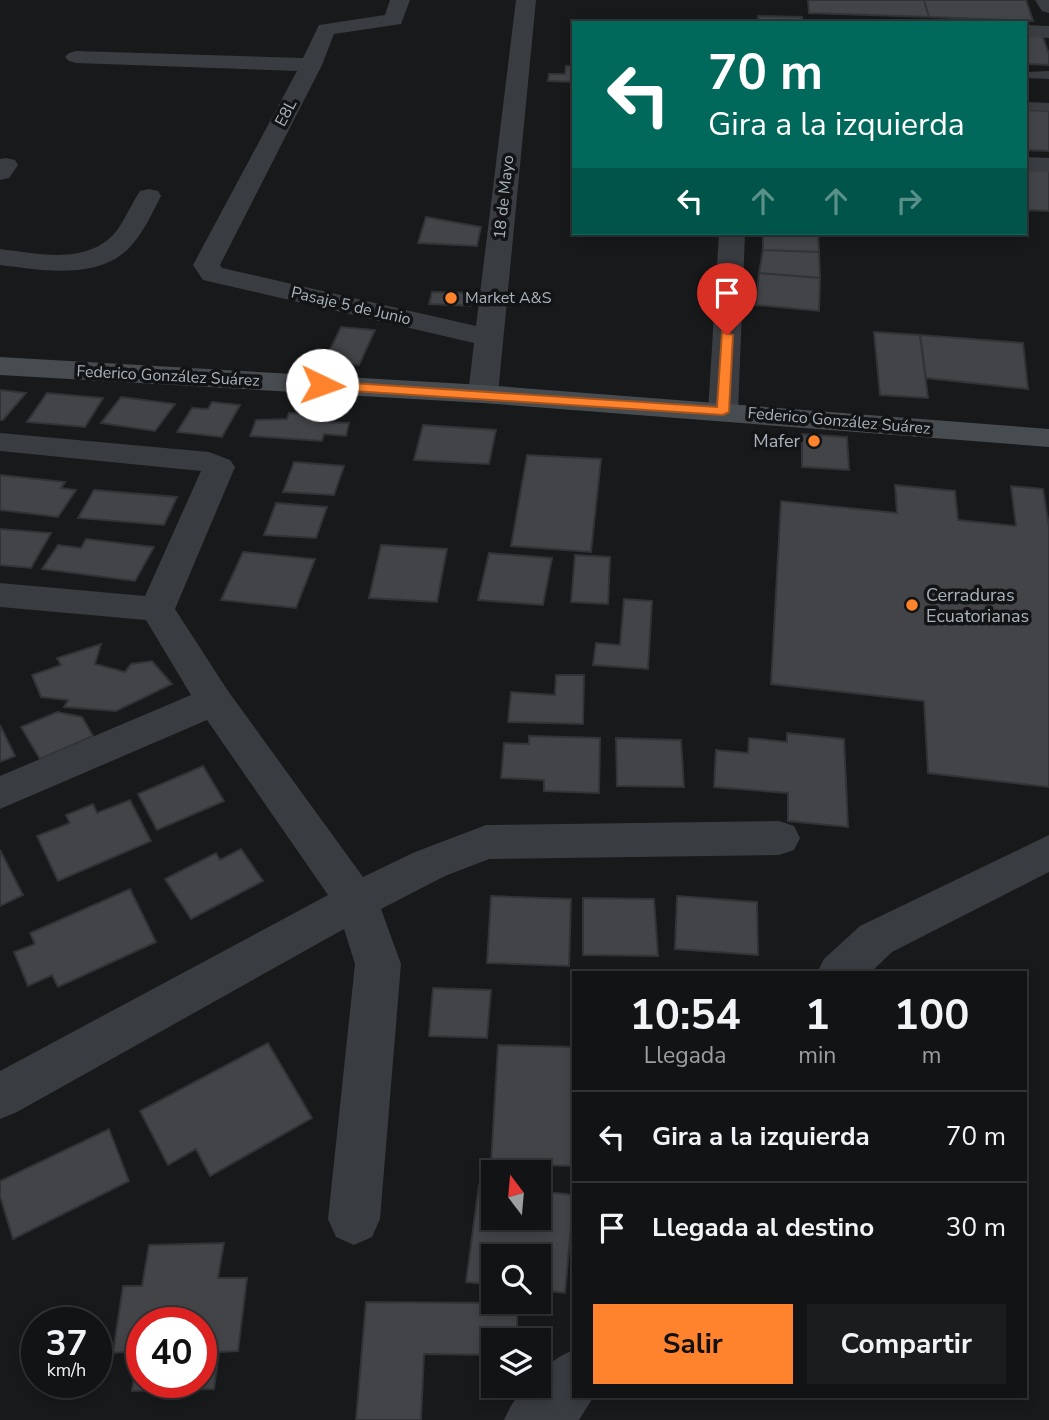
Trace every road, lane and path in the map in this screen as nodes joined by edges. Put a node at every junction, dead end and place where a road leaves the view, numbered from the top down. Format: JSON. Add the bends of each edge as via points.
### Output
{"nodes":[{"id":1,"x":400,"y":0,"type":"edge"},
{"id":2,"x":526,"y":0,"type":"edge"},
{"id":3,"x":1045,"y":0,"type":"edge"},
{"id":4,"x":1049,"y":7,"type":"edge"},
{"id":5,"x":1027,"y":31,"type":"edge"},
{"id":6,"x":1049,"y":32,"type":"edge"},
{"id":7,"x":76,"y":57,"type":"dead end"},
{"id":8,"x":312,"y":65,"type":"junction"},
{"id":9,"x":1027,"y":75,"type":"edge"},
{"id":10,"x":1049,"y":75,"type":"edge"},
{"id":11,"x":1027,"y":106,"type":"edge"},
{"id":12,"x":1049,"y":107,"type":"edge"},
{"id":13,"x":1027,"y":164,"type":"edge"},
{"id":14,"x":1049,"y":164,"type":"edge"},
{"id":15,"x":149,"y":196,"type":"dead end"},
{"id":16,"x":732,"y":235,"type":"edge"},
{"id":17,"x":0,"y":257,"type":"edge"},
{"id":18,"x":213,"y":274,"type":"joint"},
{"id":19,"x":489,"y":338,"type":"junction"},
{"id":20,"x":0,"y":366,"type":"edge"},
{"id":21,"x":483,"y":394,"type":"junction"},
{"id":22,"x":723,"y":412,"type":"junction"},
{"id":23,"x":1049,"y":438,"type":"edge"},
{"id":24,"x":0,"y":442,"type":"edge"},
{"id":25,"x":0,"y":596,"type":"edge"},
{"id":26,"x":157,"y":609,"type":"junction"},
{"id":27,"x":214,"y":701,"type":"junction"},
{"id":28,"x":0,"y":793,"type":"edge"},
{"id":29,"x":779,"y":838,"type":"dead end"},
{"id":30,"x":1049,"y":852,"type":"edge"},
{"id":31,"x":356,"y":901,"type":"junction"},
{"id":32,"x":841,"y":971,"type":"edge"},
{"id":33,"x":0,"y":1096,"type":"edge"},
{"id":34,"x":354,"y":1219,"type":"dead end"},
{"id":35,"x":572,"y":1381,"type":"edge"},
{"id":36,"x":533,"y":1420,"type":"edge"}],
"edges":[{"from":1,"to":8,"type":"street","name":"E8L","via":[[394,20],[326,29]]},
{"from":2,"to":19,"type":"street","name":"18 de Mayo"},
{"from":3,"to":4,"type":"street"},
{"from":5,"to":6,"type":"street"},
{"from":7,"to":8,"type":"street"},
{"from":8,"to":18,"type":"street","name":"E8L","via":[[206,265]]},
{"from":9,"to":10,"type":"lane"},
{"from":11,"to":12,"type":"lane"},
{"from":13,"to":14,"type":"street"},
{"from":15,"to":17,"type":"street","via":[[124,238],[99,256],[82,261]]},
{"from":16,"to":22,"type":"street"},
{"from":18,"to":19,"type":"street","name":"Pasaje 5 de Junio"},
{"from":19,"to":21,"type":"street","name":"18 de Mayo"},
{"from":20,"to":21,"type":"street","name":"Federico González Suárez"},
{"from":21,"to":22,"type":"street","name":"Federico González Suárez"},
{"from":22,"to":23,"type":"street","name":"Federico González Suárez"},
{"from":24,"to":26,"type":"street","via":[[209,462],[219,467]]},
{"from":25,"to":26,"type":"street"},
{"from":26,"to":27,"type":"street"},
{"from":27,"to":28,"type":"street"},
{"from":27,"to":31,"type":"street"},
{"from":29,"to":31,"type":"street","via":[[486,842]]},
{"from":30,"to":32,"type":"street","via":[[876,939]]},
{"from":31,"to":33,"type":"street"},
{"from":31,"to":34,"type":"street","via":[[378,964]]},
{"from":35,"to":36,"type":"street","via":[[558,1402]]}]}
